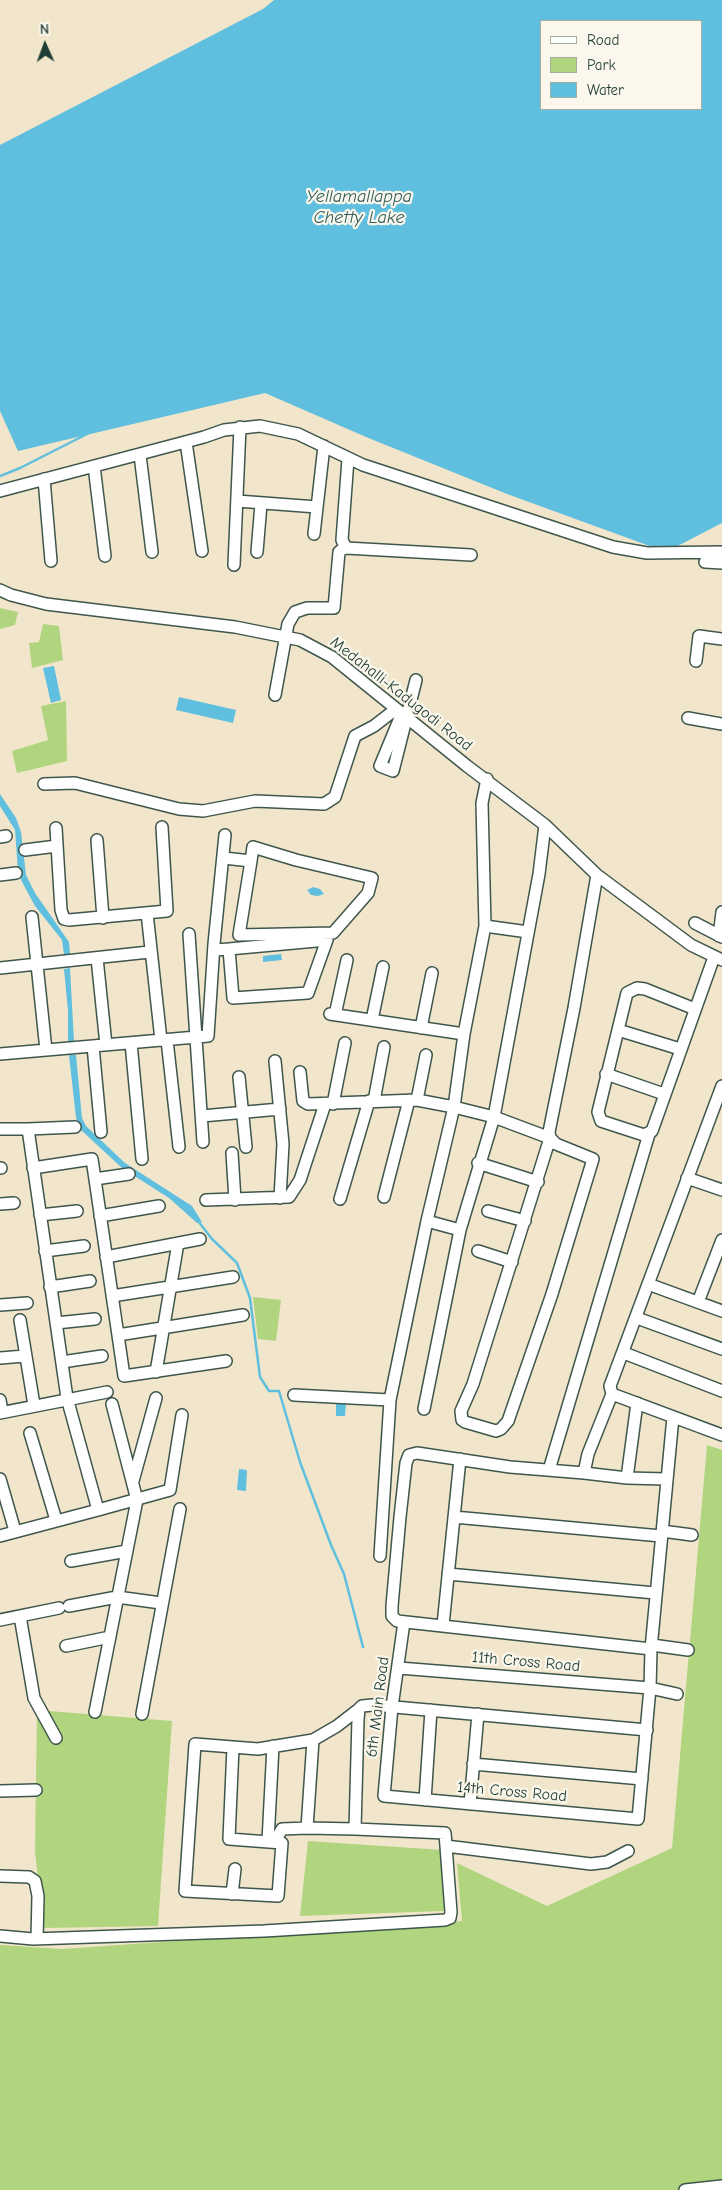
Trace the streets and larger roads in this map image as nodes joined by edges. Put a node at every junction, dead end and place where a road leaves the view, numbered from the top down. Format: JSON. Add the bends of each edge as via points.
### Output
{"nodes":[{"id":1,"x":240,"y":427,"type":"junction"},
{"id":2,"x":186,"y":442,"type":"junction"},
{"id":3,"x":324,"y":446,"type":"junction"},
{"id":4,"x":140,"y":455,"type":"junction"},
{"id":5,"x":348,"y":459,"type":"junction"},
{"id":6,"x":94,"y":466,"type":"junction"},
{"id":7,"x":44,"y":479,"type":"junction"},
{"id":8,"x":0,"y":491,"type":"edge"},
{"id":9,"x":237,"y":501,"type":"junction"},
{"id":10,"x":261,"y":504,"type":"junction"},
{"id":11,"x":317,"y":507,"type":"junction"},
{"id":12,"x":314,"y":534,"type":"dead end"},
{"id":13,"x":345,"y":547,"type":"junction"},
{"id":14,"x":202,"y":551,"type":"dead end"},
{"id":15,"x":152,"y":552,"type":"dead end"},
{"id":16,"x":257,"y":552,"type":"dead end"},
{"id":17,"x":722,"y":552,"type":"edge"},
{"id":18,"x":470,"y":555,"type":"dead end"},
{"id":19,"x":105,"y":556,"type":"dead end"},
{"id":20,"x":51,"y":561,"type":"dead end"},
{"id":21,"x":705,"y":562,"type":"dead end"},
{"id":22,"x":722,"y":564,"type":"edge"},
{"id":23,"x":234,"y":565,"type":"dead end"},
{"id":24,"x":0,"y":590,"type":"edge"},
{"id":25,"x":285,"y":637,"type":"junction"},
{"id":26,"x":722,"y":639,"type":"edge"},
{"id":27,"x":696,"y":661,"type":"dead end"},
{"id":28,"x":416,"y":680,"type":"dead end"},
{"id":29,"x":275,"y":694,"type":"dead end"},
{"id":30,"x":402,"y":714,"type":"junction"},
{"id":31,"x":688,"y":718,"type":"dead end"},
{"id":32,"x":722,"y":724,"type":"edge"},
{"id":33,"x":487,"y":779,"type":"junction"},
{"id":34,"x":44,"y":784,"type":"dead end"},
{"id":35,"x":545,"y":825,"type":"junction"},
{"id":36,"x":162,"y":827,"type":"dead end"},
{"id":37,"x":56,"y":828,"type":"dead end"},
{"id":38,"x":225,"y":834,"type":"dead end"},
{"id":39,"x":97,"y":840,"type":"dead end"},
{"id":40,"x":57,"y":846,"type":"junction"},
{"id":41,"x":25,"y":850,"type":"dead end"},
{"id":42,"x":224,"y":858,"type":"junction"},
{"id":43,"x":251,"y":861,"type":"junction"},
{"id":44,"x":16,"y":873,"type":"dead end"},
{"id":45,"x":0,"y":875,"type":"edge"},
{"id":46,"x":597,"y":875,"type":"junction"},
{"id":47,"x":722,"y":912,"type":"edge"},
{"id":48,"x":147,"y":913,"type":"junction"},
{"id":49,"x":32,"y":917,"type":"dead end"},
{"id":50,"x":103,"y":918,"type":"junction"},
{"id":51,"x":695,"y":923,"type":"dead end"},
{"id":52,"x":486,"y":926,"type":"junction"},
{"id":53,"x":528,"y":932,"type":"junction"},
{"id":54,"x":189,"y":934,"type":"dead end"},
{"id":55,"x":720,"y":937,"type":"edge"},
{"id":56,"x":230,"y":949,"type":"junction"},
{"id":57,"x":214,"y":950,"type":"junction"},
{"id":58,"x":150,"y":952,"type":"junction"},
{"id":59,"x":98,"y":958,"type":"junction"},
{"id":60,"x":718,"y":958,"type":"edge"},
{"id":61,"x":347,"y":960,"type":"dead end"},
{"id":62,"x":37,"y":963,"type":"junction"},
{"id":63,"x":384,"y":967,"type":"dead end"},
{"id":64,"x":0,"y":968,"type":"edge"},
{"id":65,"x":432,"y":973,"type":"dead end"},
{"id":66,"x":695,"y":1009,"type":"junction"},
{"id":67,"x":372,"y":1020,"type":"junction"},
{"id":68,"x":421,"y":1028,"type":"junction"},
{"id":69,"x":618,"y":1030,"type":"junction"},
{"id":70,"x":464,"y":1034,"type":"junction"},
{"id":71,"x":197,"y":1037,"type":"junction"},
{"id":72,"x":164,"y":1040,"type":"junction"},
{"id":73,"x":131,"y":1043,"type":"junction"},
{"id":74,"x":345,"y":1043,"type":"dead end"},
{"id":75,"x":106,"y":1045,"type":"junction"},
{"id":76,"x":93,"y":1046,"type":"junction"},
{"id":77,"x":384,"y":1047,"type":"dead end"},
{"id":78,"x":680,"y":1049,"type":"junction"},
{"id":79,"x":46,"y":1050,"type":"junction"},
{"id":80,"x":0,"y":1054,"type":"edge"},
{"id":81,"x":426,"y":1055,"type":"dead end"},
{"id":82,"x":275,"y":1061,"type":"dead end"},
{"id":83,"x":300,"y":1072,"type":"dead end"},
{"id":84,"x":606,"y":1074,"type":"junction"},
{"id":85,"x":239,"y":1076,"type":"dead end"},
{"id":86,"x":722,"y":1086,"type":"edge"},
{"id":87,"x":664,"y":1094,"type":"junction"},
{"id":88,"x":413,"y":1100,"type":"junction"},
{"id":89,"x":372,"y":1101,"type":"junction"},
{"id":90,"x":329,"y":1104,"type":"junction"},
{"id":91,"x":454,"y":1107,"type":"junction"},
{"id":92,"x":280,"y":1109,"type":"junction"},
{"id":93,"x":242,"y":1112,"type":"junction"},
{"id":94,"x":202,"y":1116,"type":"junction"},
{"id":95,"x":494,"y":1118,"type":"junction"},
{"id":96,"x":75,"y":1128,"type":"dead end"},
{"id":97,"x":0,"y":1129,"type":"edge"},
{"id":98,"x":28,"y":1129,"type":"junction"},
{"id":99,"x":101,"y":1132,"type":"dead end"},
{"id":100,"x":649,"y":1134,"type":"junction"},
{"id":101,"x":550,"y":1138,"type":"junction"},
{"id":102,"x":203,"y":1142,"type":"dead end"},
{"id":103,"x":179,"y":1147,"type":"dead end"},
{"id":104,"x":246,"y":1147,"type":"dead end"},
{"id":105,"x":232,"y":1153,"type":"dead end"},
{"id":106,"x":142,"y":1159,"type":"dead end"},
{"id":107,"x":478,"y":1162,"type":"junction"},
{"id":108,"x":34,"y":1168,"type":"junction"},
{"id":109,"x":129,"y":1174,"type":"dead end"},
{"id":110,"x":687,"y":1178,"type":"junction"},
{"id":111,"x":95,"y":1179,"type":"junction"},
{"id":112,"x":538,"y":1182,"type":"junction"},
{"id":113,"x":722,"y":1190,"type":"edge"},
{"id":114,"x":384,"y":1197,"type":"dead end"},
{"id":115,"x":280,"y":1198,"type":"junction"},
{"id":116,"x":340,"y":1199,"type":"dead end"},
{"id":117,"x":206,"y":1200,"type":"dead end"},
{"id":118,"x":235,"y":1200,"type":"junction"},
{"id":119,"x":14,"y":1203,"type":"dead end"},
{"id":120,"x":0,"y":1204,"type":"edge"},
{"id":121,"x":159,"y":1206,"type":"dead end"},
{"id":122,"x":77,"y":1211,"type":"dead end"},
{"id":123,"x":488,"y":1211,"type":"dead end"},
{"id":124,"x":40,"y":1215,"type":"junction"},
{"id":125,"x":100,"y":1216,"type":"junction"},
{"id":126,"x":427,"y":1221,"type":"junction"},
{"id":127,"x":525,"y":1221,"type":"junction"},
{"id":128,"x":460,"y":1230,"type":"junction"},
{"id":129,"x":200,"y":1239,"type":"dead end"},
{"id":130,"x":722,"y":1240,"type":"edge"},
{"id":131,"x":178,"y":1243,"type":"junction"},
{"id":132,"x":84,"y":1246,"type":"dead end"},
{"id":133,"x":478,"y":1251,"type":"dead end"},
{"id":134,"x":45,"y":1252,"type":"junction"},
{"id":135,"x":106,"y":1257,"type":"junction"},
{"id":136,"x":512,"y":1262,"type":"junction"},
{"id":137,"x":233,"y":1277,"type":"dead end"},
{"id":138,"x":90,"y":1281,"type":"dead end"},
{"id":139,"x":648,"y":1284,"type":"junction"},
{"id":140,"x":50,"y":1287,"type":"junction"},
{"id":141,"x":172,"y":1288,"type":"junction"},
{"id":142,"x":112,"y":1296,"type":"junction"},
{"id":143,"x":698,"y":1302,"type":"junction"},
{"id":144,"x":27,"y":1303,"type":"dead end"},
{"id":145,"x":0,"y":1305,"type":"edge"},
{"id":146,"x":722,"y":1311,"type":"edge"},
{"id":147,"x":243,"y":1315,"type":"dead end"},
{"id":148,"x":637,"y":1318,"type":"junction"},
{"id":149,"x":95,"y":1319,"type":"dead end"},
{"id":150,"x":20,"y":1320,"type":"dead end"},
{"id":151,"x":56,"y":1323,"type":"junction"},
{"id":152,"x":164,"y":1327,"type":"junction"},
{"id":153,"x":118,"y":1335,"type":"junction"},
{"id":154,"x":722,"y":1350,"type":"edge"},
{"id":155,"x":624,"y":1353,"type":"junction"},
{"id":156,"x":25,"y":1356,"type":"junction"},
{"id":157,"x":102,"y":1356,"type":"dead end"},
{"id":158,"x":0,"y":1358,"type":"edge"},
{"id":159,"x":226,"y":1361,"type":"dead end"},
{"id":160,"x":62,"y":1362,"type":"junction"},
{"id":161,"x":156,"y":1372,"type":"junction"},
{"id":162,"x":722,"y":1390,"type":"edge"},
{"id":163,"x":107,"y":1392,"type":"dead end"},
{"id":164,"x":612,"y":1394,"type":"junction"},
{"id":165,"x":294,"y":1396,"type":"dead end"},
{"id":166,"x":67,"y":1398,"type":"junction"},
{"id":167,"x":156,"y":1398,"type":"dead end"},
{"id":168,"x":0,"y":1400,"type":"edge"},
{"id":169,"x":390,"y":1400,"type":"junction"},
{"id":170,"x":637,"y":1403,"type":"junction"},
{"id":171,"x":112,"y":1404,"type":"dead end"},
{"id":172,"x":34,"y":1405,"type":"junction"},
{"id":173,"x":424,"y":1409,"type":"dead end"},
{"id":174,"x":1,"y":1413,"type":"edge"},
{"id":175,"x":182,"y":1415,"type":"dead end"},
{"id":176,"x":673,"y":1417,"type":"junction"},
{"id":177,"x":30,"y":1433,"type":"dead end"},
{"id":178,"x":722,"y":1435,"type":"edge"},
{"id":179,"x":460,"y":1459,"type":"junction"},
{"id":180,"x":549,"y":1470,"type":"junction"},
{"id":181,"x":584,"y":1473,"type":"junction"},
{"id":182,"x":627,"y":1478,"type":"junction"},
{"id":183,"x":0,"y":1479,"type":"edge"},
{"id":184,"x":666,"y":1479,"type":"junction"},
{"id":185,"x":132,"y":1483,"type":"junction"},
{"id":186,"x":137,"y":1500,"type":"junction"},
{"id":187,"x":180,"y":1509,"type":"dead end"},
{"id":188,"x":98,"y":1510,"type":"junction"},
{"id":189,"x":454,"y":1517,"type":"junction"},
{"id":190,"x":56,"y":1520,"type":"junction"},
{"id":191,"x":15,"y":1532,"type":"junction"},
{"id":192,"x":662,"y":1534,"type":"junction"},
{"id":193,"x":692,"y":1535,"type":"dead end"},
{"id":194,"x":0,"y":1536,"type":"edge"},
{"id":195,"x":127,"y":1551,"type":"junction"},
{"id":196,"x":380,"y":1556,"type":"dead end"},
{"id":197,"x":71,"y":1561,"type":"dead end"},
{"id":198,"x":448,"y":1574,"type":"junction"},
{"id":199,"x":656,"y":1594,"type":"junction"},
{"id":200,"x":117,"y":1597,"type":"junction"},
{"id":201,"x":161,"y":1603,"type":"junction"},
{"id":202,"x":20,"y":1616,"type":"junction"},
{"id":203,"x":0,"y":1620,"type":"edge"},
{"id":204,"x":404,"y":1622,"type":"junction"},
{"id":205,"x":443,"y":1625,"type":"junction"},
{"id":206,"x":110,"y":1637,"type":"junction"},
{"id":207,"x":66,"y":1646,"type":"dead end"},
{"id":208,"x":652,"y":1647,"type":"junction"},
{"id":209,"x":688,"y":1650,"type":"dead end"},
{"id":210,"x":399,"y":1668,"type":"junction"},
{"id":211,"x":650,"y":1688,"type":"junction"},
{"id":212,"x":677,"y":1694,"type":"dead end"},
{"id":213,"x":392,"y":1706,"type":"junction"},
{"id":214,"x":359,"y":1709,"type":"junction"},
{"id":215,"x":431,"y":1710,"type":"junction"},
{"id":216,"x":95,"y":1712,"type":"dead end"},
{"id":217,"x":142,"y":1714,"type":"dead end"},
{"id":218,"x":478,"y":1714,"type":"junction"},
{"id":219,"x":647,"y":1730,"type":"junction"},
{"id":220,"x":56,"y":1738,"type":"dead end"},
{"id":221,"x":313,"y":1740,"type":"junction"},
{"id":222,"x":273,"y":1746,"type":"junction"},
{"id":223,"x":233,"y":1747,"type":"junction"},
{"id":224,"x":473,"y":1764,"type":"junction"},
{"id":225,"x":642,"y":1779,"type":"junction"},
{"id":226,"x":36,"y":1790,"type":"dead end"},
{"id":227,"x":0,"y":1791,"type":"edge"},
{"id":228,"x":384,"y":1796,"type":"joint"},
{"id":229,"x":425,"y":1800,"type":"junction"},
{"id":230,"x":470,"y":1804,"type":"junction"},
{"id":231,"x":307,"y":1828,"type":"junction"},
{"id":232,"x":355,"y":1829,"type":"junction"},
{"id":233,"x":271,"y":1841,"type":"junction"},
{"id":234,"x":446,"y":1846,"type":"junction"},
{"id":235,"x":628,"y":1851,"type":"dead end"},
{"id":236,"x":235,"y":1868,"type":"dead end"},
{"id":237,"x":0,"y":1876,"type":"edge"},
{"id":238,"x":232,"y":1894,"type":"junction"},
{"id":239,"x":0,"y":1936,"type":"edge"},
{"id":240,"x":37,"y":1939,"type":"junction"},
{"id":241,"x":722,"y":2186,"type":"edge"},
{"id":242,"x":684,"y":2190,"type":"edge"}],
"edges":[{"from":1,"to":2,"type":"street"},
{"from":1,"to":3,"type":"street","via":[[260,426],[298,434]]},
{"from":1,"to":9,"type":"street"},
{"from":2,"to":4,"type":"street"},
{"from":2,"to":14,"type":"street"},
{"from":3,"to":5,"type":"street"},
{"from":3,"to":11,"type":"street"},
{"from":4,"to":6,"type":"street"},
{"from":4,"to":15,"type":"street"},
{"from":5,"to":13,"type":"street","via":[[342,540]]},
{"from":5,"to":17,"type":"street","via":[[628,551]]},
{"from":6,"to":7,"type":"street"},
{"from":6,"to":19,"type":"street"},
{"from":7,"to":8,"type":"street"},
{"from":7,"to":20,"type":"street"},
{"from":9,"to":10,"type":"street"},
{"from":9,"to":23,"type":"street"},
{"from":10,"to":11,"type":"street"},
{"from":10,"to":16,"type":"street"},
{"from":11,"to":12,"type":"street"},
{"from":13,"to":18,"type":"street"},
{"from":13,"to":25,"type":"street","via":[[339,552],[334,608],[307,608],[295,612]]},
{"from":21,"to":22,"type":"street"},
{"from":24,"to":25,"type":"street","name":"Medahalli-Kadugodi Road","via":[[46,604],[235,627]]},
{"from":25,"to":29,"type":"street"},
{"from":25,"to":30,"type":"street","name":"Medahalli-Kadugodi Road","via":[[300,640],[332,657]]},
{"from":26,"to":27,"type":"street","via":[[699,636]]},
{"from":28,"to":30,"type":"street"},
{"from":30,"to":30,"type":"street","via":[[393,771],[380,766]]},
{"from":30,"to":33,"type":"street","name":"Medahalli-Kadugodi Road"},
{"from":30,"to":34,"type":"street","via":[[355,736],[335,797],[324,804],[255,801],[203,811],[179,809],[75,783]]},
{"from":31,"to":32,"type":"street"},
{"from":33,"to":35,"type":"street","name":"Medahalli-Kadugodi Road"},
{"from":33,"to":52,"type":"street","via":[[482,803]]},
{"from":35,"to":46,"type":"street","name":"Medahalli-Kadugodi Road"},
{"from":35,"to":53,"type":"street"},
{"from":36,"to":48,"type":"street","via":[[167,911]]},
{"from":37,"to":40,"type":"street"},
{"from":38,"to":42,"type":"street"},
{"from":39,"to":50,"type":"street"},
{"from":40,"to":41,"type":"street"},
{"from":40,"to":50,"type":"street","via":[[64,919]]},
{"from":42,"to":43,"type":"street"},
{"from":42,"to":57,"type":"street"},
{"from":43,"to":43,"type":"street","via":[[253,847],[372,878],[368,893],[332,933],[239,936]]},
{"from":44,"to":45,"type":"street"},
{"from":46,"to":60,"type":"street","name":"Medahalli-Kadugodi Road","via":[[692,945]]},
{"from":46,"to":101,"type":"street"},
{"from":47,"to":55,"type":"street"},
{"from":48,"to":50,"type":"street"},
{"from":48,"to":58,"type":"street"},
{"from":49,"to":62,"type":"street"},
{"from":51,"to":55,"type":"street"},
{"from":52,"to":53,"type":"street"},
{"from":52,"to":70,"type":"street"},
{"from":53,"to":95,"type":"street"},
{"from":54,"to":71,"type":"street"},
{"from":56,"to":56,"type":"street","via":[[233,998],[308,992],[327,940]]},
{"from":56,"to":57,"type":"street"},
{"from":57,"to":71,"type":"street","via":[[208,1036]]},
{"from":58,"to":59,"type":"street"},
{"from":58,"to":72,"type":"street"},
{"from":59,"to":62,"type":"street"},
{"from":59,"to":75,"type":"street"},
{"from":60,"to":66,"type":"street"},
{"from":61,"to":67,"type":"street","via":[[332,1014]]},
{"from":62,"to":64,"type":"street"},
{"from":62,"to":79,"type":"street"},
{"from":63,"to":67,"type":"street"},
{"from":65,"to":68,"type":"street"},
{"from":66,"to":69,"type":"street","via":[[637,988],[627,993]]},
{"from":66,"to":78,"type":"street"},
{"from":67,"to":68,"type":"street"},
{"from":68,"to":70,"type":"street"},
{"from":69,"to":78,"type":"street"},
{"from":69,"to":84,"type":"street"},
{"from":70,"to":91,"type":"street"},
{"from":71,"to":72,"type":"street"},
{"from":71,"to":94,"type":"street"},
{"from":72,"to":73,"type":"street"},
{"from":72,"to":103,"type":"street"},
{"from":73,"to":75,"type":"street"},
{"from":73,"to":106,"type":"street"},
{"from":74,"to":90,"type":"street"},
{"from":75,"to":76,"type":"street"},
{"from":76,"to":79,"type":"street"},
{"from":76,"to":99,"type":"street"},
{"from":77,"to":89,"type":"street"},
{"from":78,"to":87,"type":"street"},
{"from":79,"to":80,"type":"street"},
{"from":81,"to":88,"type":"street"},
{"from":82,"to":92,"type":"street"},
{"from":83,"to":90,"type":"street","via":[[303,1101]]},
{"from":84,"to":87,"type":"street"},
{"from":84,"to":100,"type":"street","via":[[598,1117],[601,1121]]},
{"from":85,"to":93,"type":"street"},
{"from":86,"to":110,"type":"street"},
{"from":87,"to":100,"type":"street"},
{"from":88,"to":89,"type":"street"},
{"from":88,"to":91,"type":"street"},
{"from":88,"to":114,"type":"street"},
{"from":89,"to":90,"type":"street"},
{"from":89,"to":116,"type":"street"},
{"from":90,"to":115,"type":"street","via":[[294,1192],[289,1197]]},
{"from":91,"to":95,"type":"street"},
{"from":91,"to":126,"type":"street"},
{"from":92,"to":93,"type":"street"},
{"from":92,"to":115,"type":"street","via":[[283,1144]]},
{"from":93,"to":94,"type":"street"},
{"from":93,"to":104,"type":"street"},
{"from":94,"to":102,"type":"street"},
{"from":95,"to":101,"type":"street"},
{"from":95,"to":107,"type":"street"},
{"from":96,"to":98,"type":"street"},
{"from":97,"to":98,"type":"street"},
{"from":98,"to":108,"type":"street"},
{"from":100,"to":180,"type":"street"},
{"from":101,"to":112,"type":"street"},
{"from":101,"to":136,"type":"street","via":[[556,1144],[593,1159],[552,1294],[508,1421],[496,1431],[462,1420],[461,1411],[473,1384]]},
{"from":105,"to":118,"type":"street"},
{"from":107,"to":112,"type":"street"},
{"from":107,"to":128,"type":"street"},
{"from":108,"to":111,"type":"street","via":[[92,1159]]},
{"from":108,"to":124,"type":"street"},
{"from":109,"to":111,"type":"street"},
{"from":110,"to":113,"type":"street"},
{"from":110,"to":139,"type":"street"},
{"from":111,"to":125,"type":"street"},
{"from":112,"to":127,"type":"street"},
{"from":115,"to":118,"type":"street"},
{"from":117,"to":118,"type":"street"},
{"from":119,"to":120,"type":"street"},
{"from":121,"to":125,"type":"street"},
{"from":122,"to":124,"type":"street"},
{"from":123,"to":127,"type":"street"},
{"from":124,"to":134,"type":"street"},
{"from":125,"to":135,"type":"street"},
{"from":126,"to":128,"type":"street"},
{"from":126,"to":169,"type":"street"},
{"from":127,"to":136,"type":"street"},
{"from":128,"to":173,"type":"street"},
{"from":129,"to":131,"type":"street"},
{"from":130,"to":143,"type":"street"},
{"from":131,"to":135,"type":"street"},
{"from":131,"to":141,"type":"street"},
{"from":132,"to":134,"type":"street"},
{"from":133,"to":136,"type":"street"},
{"from":134,"to":140,"type":"street"},
{"from":135,"to":142,"type":"street"},
{"from":137,"to":141,"type":"street"},
{"from":138,"to":140,"type":"street"},
{"from":139,"to":143,"type":"street"},
{"from":139,"to":148,"type":"street"},
{"from":140,"to":151,"type":"street"},
{"from":141,"to":142,"type":"street"},
{"from":141,"to":152,"type":"street"},
{"from":142,"to":153,"type":"street"},
{"from":143,"to":146,"type":"street"},
{"from":144,"to":145,"type":"street"},
{"from":147,"to":152,"type":"street"},
{"from":148,"to":154,"type":"street"},
{"from":148,"to":155,"type":"street"},
{"from":149,"to":151,"type":"street"},
{"from":150,"to":156,"type":"street"},
{"from":151,"to":160,"type":"street"},
{"from":152,"to":153,"type":"street"},
{"from":152,"to":161,"type":"street"},
{"from":153,"to":161,"type":"street","via":[[124,1376]]},
{"from":155,"to":162,"type":"street"},
{"from":155,"to":164,"type":"street","via":[[610,1386]]},
{"from":156,"to":158,"type":"street"},
{"from":156,"to":172,"type":"street"},
{"from":157,"to":160,"type":"street"},
{"from":159,"to":161,"type":"street"},
{"from":160,"to":166,"type":"street"},
{"from":163,"to":166,"type":"street"},
{"from":164,"to":170,"type":"street"},
{"from":164,"to":181,"type":"street","via":[[588,1454]]},
{"from":165,"to":169,"type":"street"},
{"from":166,"to":172,"type":"street"},
{"from":166,"to":188,"type":"street"},
{"from":167,"to":185,"type":"street"},
{"from":168,"to":174,"type":"street"},
{"from":169,"to":196,"type":"street"},
{"from":170,"to":176,"type":"street"},
{"from":170,"to":182,"type":"street"},
{"from":171,"to":185,"type":"street"},
{"from":172,"to":174,"type":"street"},
{"from":175,"to":186,"type":"street","via":[[170,1490]]},
{"from":176,"to":178,"type":"street"},
{"from":176,"to":184,"type":"street"},
{"from":177,"to":190,"type":"street"},
{"from":179,"to":180,"type":"street"},
{"from":179,"to":189,"type":"street"},
{"from":179,"to":204,"type":"street","via":[[417,1453],[409,1455],[406,1463],[392,1606],[392,1616]]},
{"from":180,"to":181,"type":"street"},
{"from":181,"to":182,"type":"street"},
{"from":182,"to":184,"type":"street"},
{"from":183,"to":191,"type":"street"},
{"from":184,"to":192,"type":"street"},
{"from":185,"to":186,"type":"street"},
{"from":186,"to":188,"type":"street"},
{"from":186,"to":195,"type":"street"},
{"from":187,"to":201,"type":"street"},
{"from":188,"to":190,"type":"street"},
{"from":189,"to":192,"type":"street"},
{"from":189,"to":198,"type":"street"},
{"from":190,"to":191,"type":"street"},
{"from":191,"to":194,"type":"street"},
{"from":192,"to":193,"type":"street"},
{"from":192,"to":199,"type":"street"},
{"from":195,"to":197,"type":"street"},
{"from":195,"to":200,"type":"street"},
{"from":198,"to":199,"type":"street"},
{"from":198,"to":205,"type":"street"},
{"from":199,"to":208,"type":"street"},
{"from":200,"to":201,"type":"street"},
{"from":200,"to":202,"type":"street"},
{"from":200,"to":206,"type":"street"},
{"from":201,"to":217,"type":"street"},
{"from":202,"to":203,"type":"street"},
{"from":202,"to":220,"type":"street","via":[[34,1698]]},
{"from":204,"to":205,"type":"street"},
{"from":204,"to":210,"type":"street","name":"6th Main Road"},
{"from":205,"to":208,"type":"street"},
{"from":206,"to":207,"type":"street"},
{"from":206,"to":216,"type":"street"},
{"from":208,"to":209,"type":"street"},
{"from":208,"to":211,"type":"street"},
{"from":210,"to":211,"type":"street","name":"11th Cross Road"},
{"from":210,"to":213,"type":"street","name":"6th Main Road"},
{"from":211,"to":212,"type":"street","name":"11th Cross Road"},
{"from":211,"to":219,"type":"street"},
{"from":213,"to":214,"type":"street","via":[[362,1706]]},
{"from":213,"to":215,"type":"street"},
{"from":213,"to":228,"type":"street","name":"6th Main Road"},
{"from":214,"to":221,"type":"street"},
{"from":214,"to":232,"type":"street"},
{"from":215,"to":218,"type":"street"},
{"from":215,"to":229,"type":"street"},
{"from":218,"to":219,"type":"street"},
{"from":218,"to":224,"type":"street"},
{"from":219,"to":225,"type":"street"},
{"from":221,"to":222,"type":"street"},
{"from":221,"to":231,"type":"street"},
{"from":222,"to":223,"type":"street","via":[[258,1749]]},
{"from":222,"to":233,"type":"street"},
{"from":223,"to":233,"type":"street","via":[[229,1839]]},
{"from":223,"to":238,"type":"street","via":[[195,1744],[186,1891]]},
{"from":224,"to":225,"type":"street"},
{"from":224,"to":230,"type":"street"},
{"from":225,"to":230,"type":"street","name":"14th Cross Road","via":[[638,1819]]},
{"from":226,"to":227,"type":"street"},
{"from":228,"to":229,"type":"street","name":"14th Cross Road"},
{"from":229,"to":230,"type":"street","name":"14th Cross Road"},
{"from":231,"to":232,"type":"street"},
{"from":231,"to":233,"type":"street","via":[[282,1829]]},
{"from":232,"to":234,"type":"street","via":[[445,1832]]},
{"from":233,"to":238,"type":"street","via":[[282,1843],[278,1896]]},
{"from":234,"to":235,"type":"street","via":[[591,1864],[607,1862]]},
{"from":234,"to":240,"type":"street","via":[[451,1912],[450,1918],[445,1920],[264,1931]]},
{"from":236,"to":238,"type":"street"},
{"from":237,"to":240,"type":"street","via":[[29,1877],[35,1881]]},
{"from":239,"to":240,"type":"street"},
{"from":241,"to":242,"type":"street"}]}
